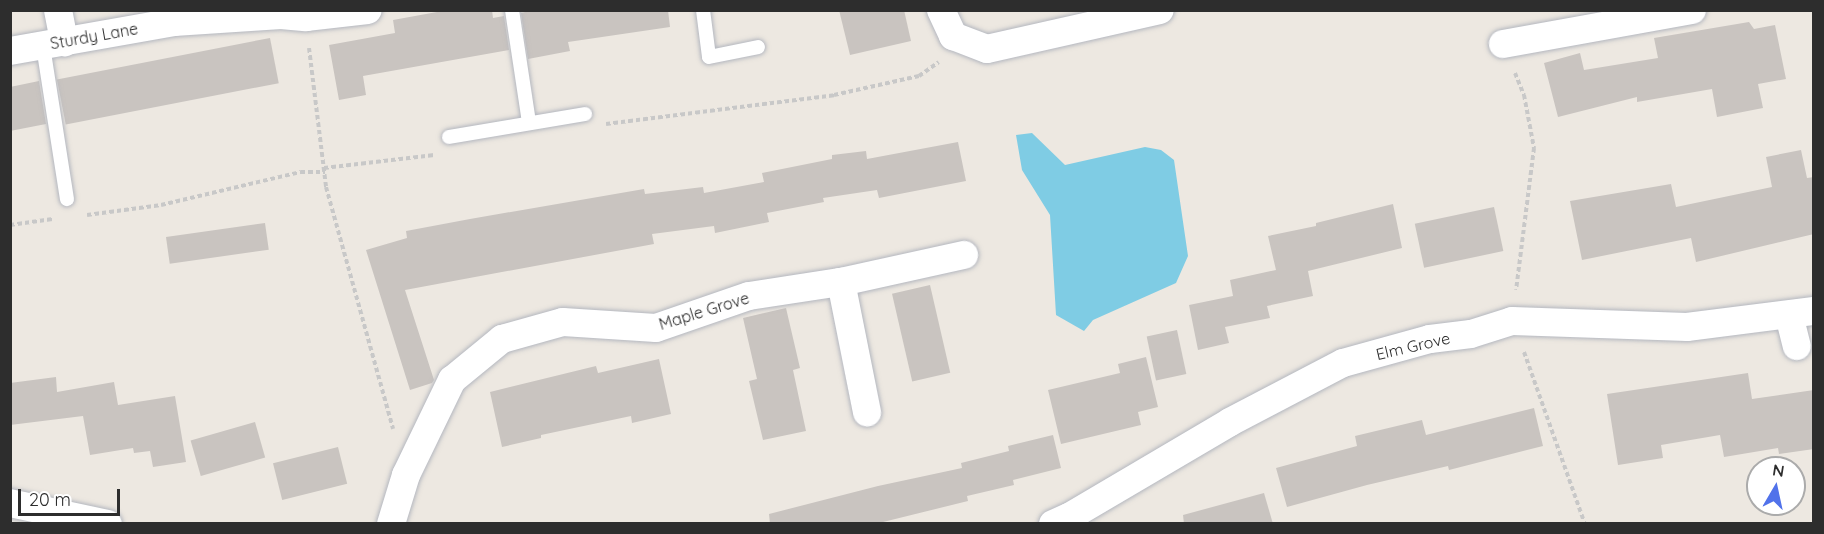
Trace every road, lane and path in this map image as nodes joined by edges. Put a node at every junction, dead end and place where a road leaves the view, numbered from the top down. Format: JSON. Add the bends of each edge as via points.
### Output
{"nodes":[{"id":1,"x":58,"y":10,"type":"edge"},
{"id":2,"x":368,"y":10,"type":"edge"},
{"id":3,"x":512,"y":10,"type":"edge"},
{"id":4,"x":703,"y":10,"type":"edge"},
{"id":5,"x":941,"y":10,"type":"edge"},
{"id":6,"x":1160,"y":10,"type":"edge"},
{"id":7,"x":1692,"y":10,"type":"edge"},
{"id":8,"x":289,"y":14,"type":"edge"},
{"id":9,"x":953,"y":36,"type":"junction"},
{"id":10,"x":53,"y":44,"type":"junction"},
{"id":11,"x":1503,"y":44,"type":"joint"},
{"id":12,"x":758,"y":47,"type":"dead end"},
{"id":13,"x":10,"y":51,"type":"edge"},
{"id":14,"x":585,"y":114,"type":"dead end"},
{"id":15,"x":530,"y":123,"type":"junction"},
{"id":16,"x":594,"y":125,"type":"dead end"},
{"id":17,"x":449,"y":137,"type":"dead end"},
{"id":18,"x":446,"y":153,"type":"dead end"},
{"id":19,"x":324,"y":170,"type":"junction"},
{"id":20,"x":67,"y":198,"type":"dead end"},
{"id":21,"x":79,"y":216,"type":"dead end"},
{"id":22,"x":55,"y":219,"type":"dead end"},
{"id":23,"x":10,"y":225,"type":"edge"},
{"id":24,"x":964,"y":255,"type":"dead end"},
{"id":25,"x":842,"y":282,"type":"junction"},
{"id":26,"x":1801,"y":313,"type":"edge"},
{"id":27,"x":1512,"y":321,"type":"junction"},
{"id":28,"x":1797,"y":346,"type":"dead end"},
{"id":29,"x":867,"y":412,"type":"dead end"},
{"id":30,"x":405,"y":475,"type":"junction"},
{"id":31,"x":10,"y":503,"type":"edge"},
{"id":32,"x":105,"y":523,"type":"edge"},
{"id":33,"x":391,"y":524,"type":"edge"},
{"id":34,"x":1053,"y":524,"type":"edge"},
{"id":35,"x":1586,"y":524,"type":"edge"}],
"edges":[{"from":1,"to":10,"type":"street"},
{"from":2,"to":8,"type":"street","name":"Sturdy Lane"},
{"from":3,"to":15,"type":"lane"},
{"from":4,"to":12,"type":"lane","via":[[710,57]]},
{"from":5,"to":9,"type":"street"},
{"from":6,"to":9,"type":"street","via":[[987,49]]},
{"from":7,"to":11,"type":"street"},
{"from":8,"to":10,"type":"street","name":"Sturdy Lane","via":[[174,22]]},
{"from":8,"to":19,"type":"path"},
{"from":9,"to":16,"type":"path","via":[[943,60],[919,76],[834,95]]},
{"from":10,"to":13,"type":"street","name":"Sturdy Lane"},
{"from":10,"to":20,"type":"lane"},
{"from":11,"to":27,"type":"path","via":[[1524,95],[1534,148]]},
{"from":14,"to":15,"type":"lane"},
{"from":15,"to":17,"type":"lane"},
{"from":18,"to":19,"type":"path"},
{"from":19,"to":21,"type":"path","via":[[161,205]]},
{"from":19,"to":30,"type":"path"},
{"from":22,"to":23,"type":"path"},
{"from":24,"to":25,"type":"street","name":"Maple Grove"},
{"from":25,"to":29,"type":"street"},
{"from":25,"to":30,"type":"street","name":"Maple Grove","via":[[749,296],[656,328],[563,322],[502,339],[452,380]]},
{"from":26,"to":27,"type":"street","name":"Elm Grove","via":[[1687,327]]},
{"from":26,"to":28,"type":"street"},
{"from":27,"to":34,"type":"street","name":"Elm Grove","via":[[1343,363],[1230,422]]},
{"from":27,"to":35,"type":"path"},
{"from":30,"to":33,"type":"street","name":"Maple Grove"},
{"from":31,"to":32,"type":"street"}]}
